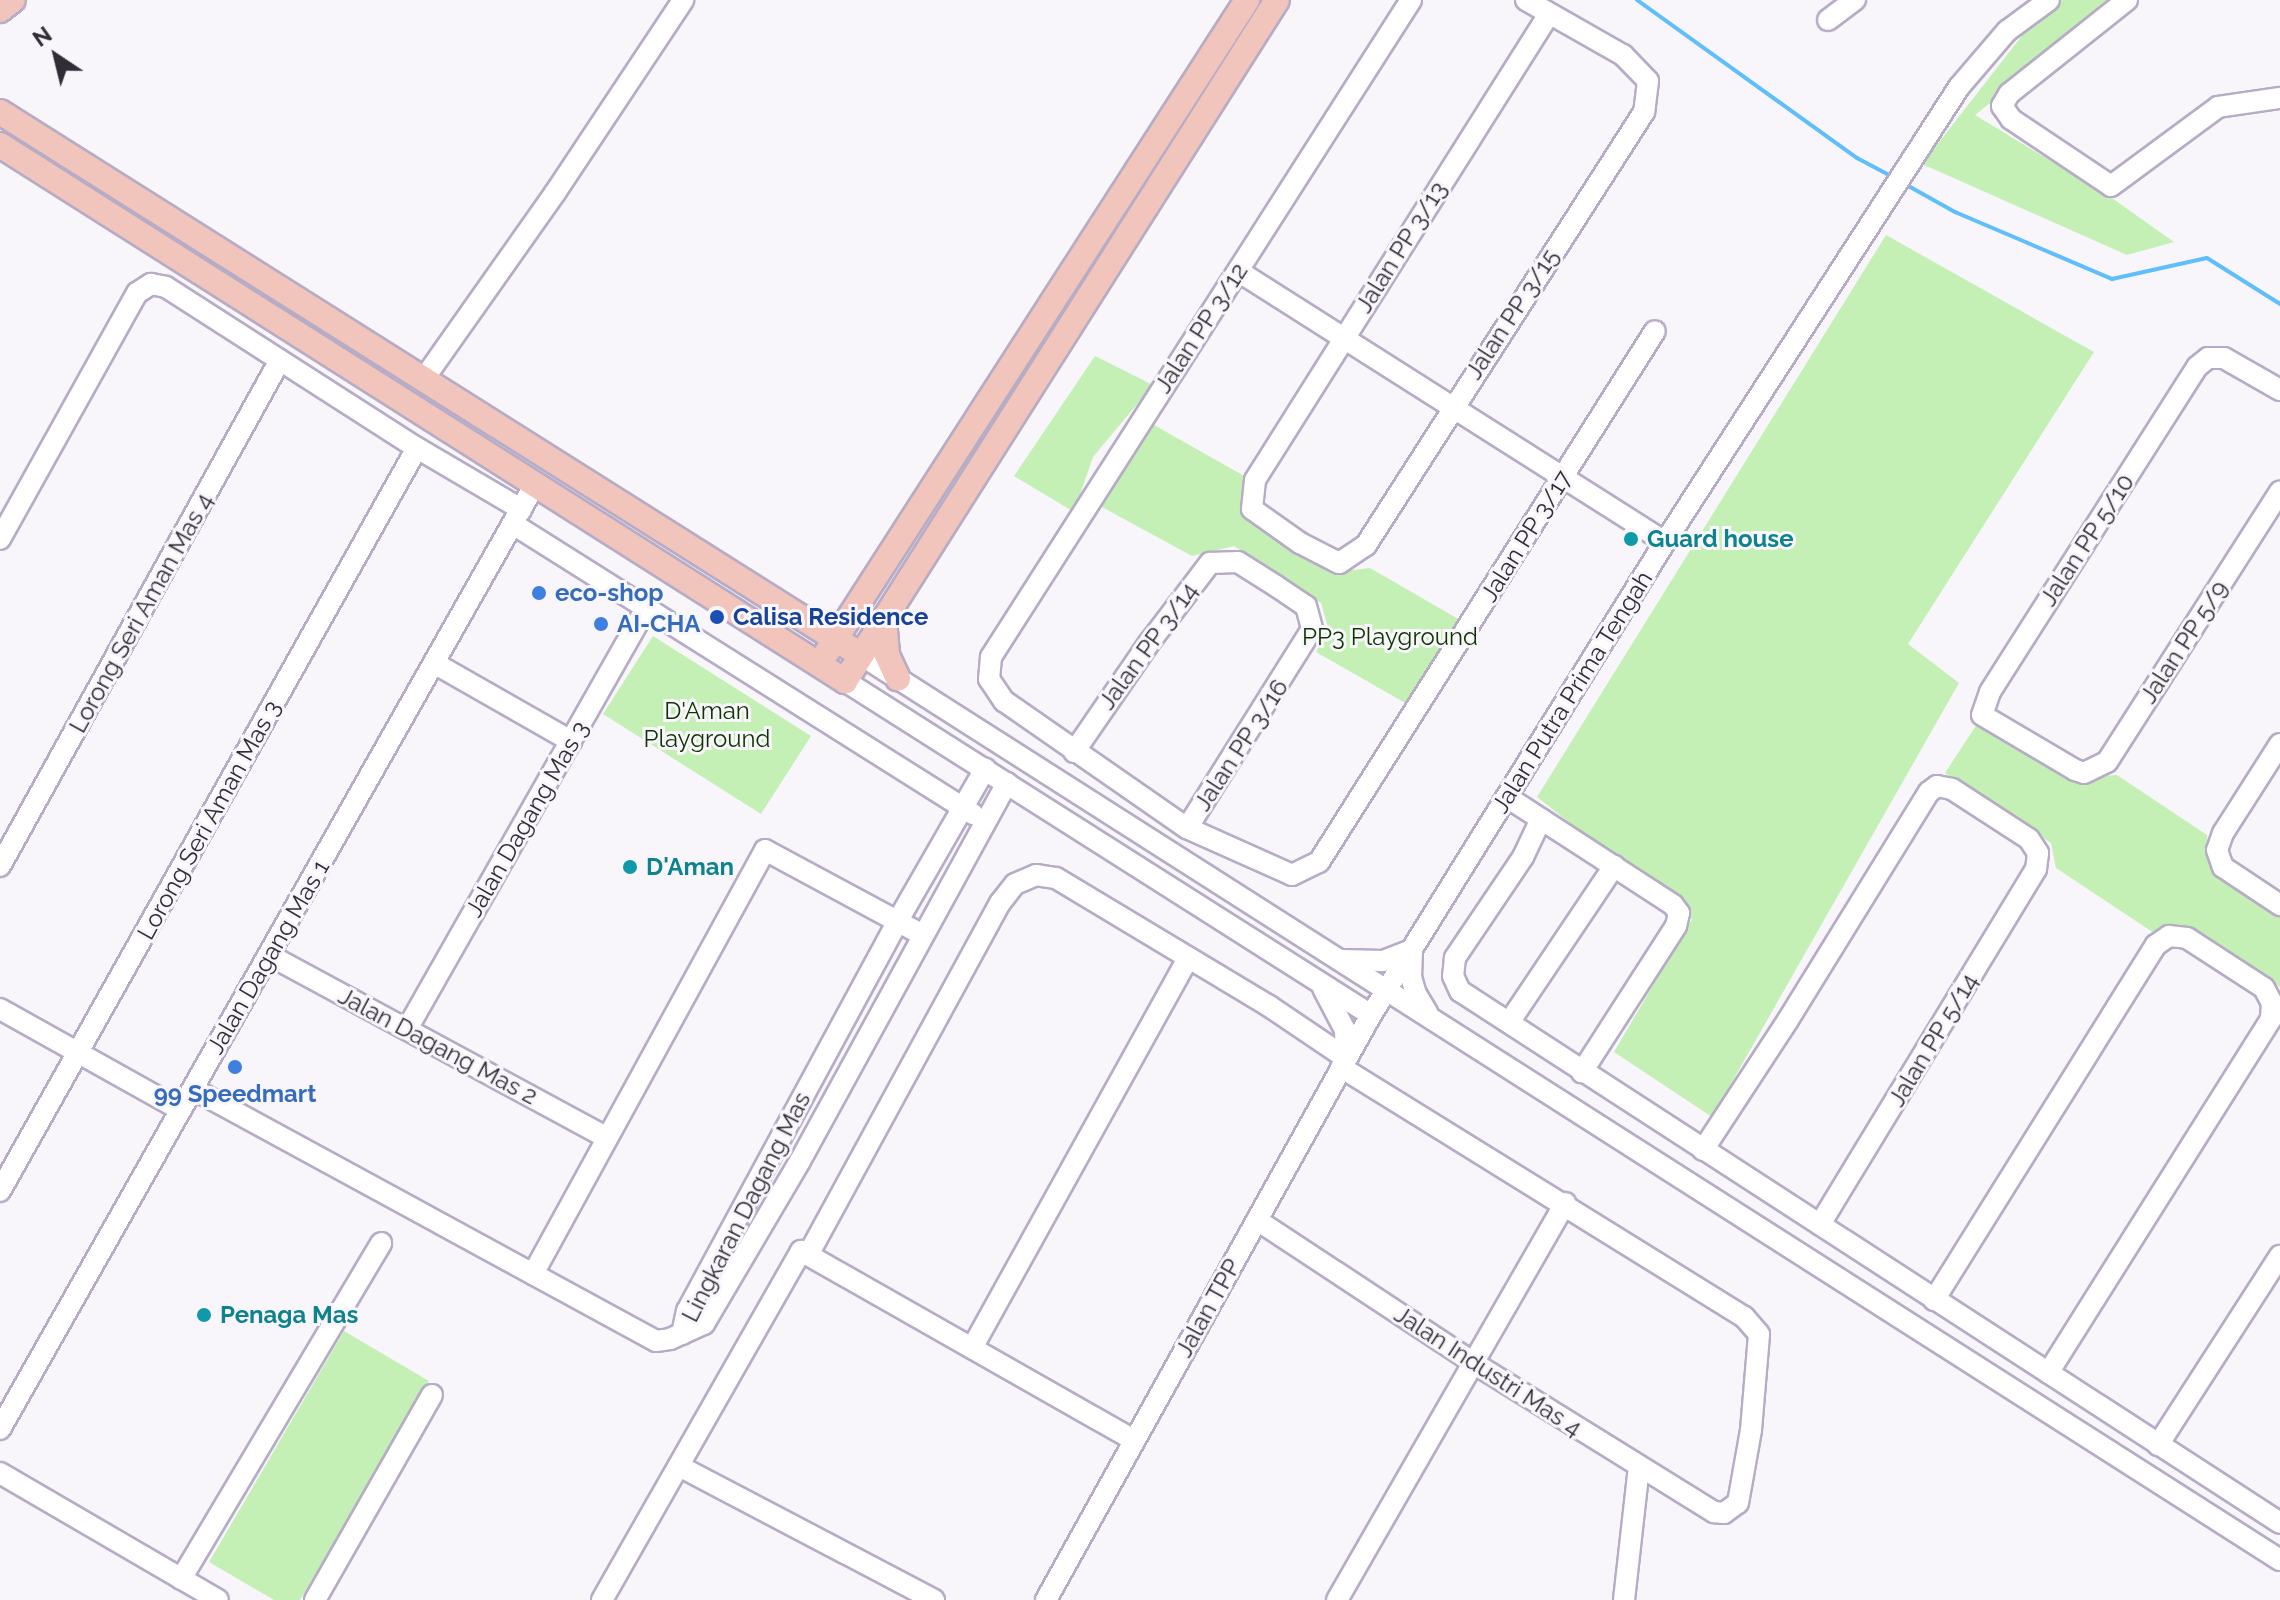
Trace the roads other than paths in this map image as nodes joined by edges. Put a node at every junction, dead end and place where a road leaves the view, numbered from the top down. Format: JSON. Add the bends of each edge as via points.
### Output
{"nodes":[{"id":1,"x":13,"y":0,"type":"edge"},
{"id":2,"x":683,"y":0,"type":"edge"},
{"id":3,"x":1247,"y":0,"type":"edge"},
{"id":4,"x":1277,"y":0,"type":"edge"},
{"id":5,"x":1411,"y":0,"type":"edge"},
{"id":6,"x":1526,"y":0,"type":"edge"},
{"id":7,"x":1855,"y":0,"type":"edge"},
{"id":8,"x":2049,"y":0,"type":"edge"},
{"id":9,"x":2127,"y":0,"type":"edge"},
{"id":10,"x":0,"y":10,"type":"edge"},
{"id":11,"x":1549,"y":14,"type":"junction"},
{"id":12,"x":1828,"y":20,"type":"dead end"},
{"id":13,"x":2280,"y":98,"type":"edge"},
{"id":14,"x":0,"y":112,"type":"edge"},
{"id":15,"x":3,"y":153,"type":"edge"},
{"id":16,"x":1238,"y":271,"type":"junction"},
{"id":17,"x":1655,"y":331,"type":"dead end"},
{"id":18,"x":1344,"y":338,"type":"junction"},
{"id":19,"x":280,"y":360,"type":"junction"},
{"id":20,"x":423,"y":380,"type":"junction"},
{"id":21,"x":2280,"y":390,"type":"edge"},
{"id":22,"x":1452,"y":407,"type":"junction"},
{"id":23,"x":417,"y":448,"type":"junction"},
{"id":24,"x":1563,"y":478,"type":"junction"},
{"id":25,"x":535,"y":484,"type":"junction"},
{"id":26,"x":2280,"y":492,"type":"edge"},
{"id":27,"x":517,"y":517,"type":"junction"},
{"id":28,"x":0,"y":539,"type":"edge"},
{"id":29,"x":1665,"y":542,"type":"junction"},
{"id":30,"x":1366,"y":545,"type":"joint"},
{"id":31,"x":1276,"y":586,"type":"joint"},
{"id":32,"x":860,"y":600,"type":"junction"},
{"id":33,"x":646,"y":608,"type":"junction"},
{"id":34,"x":797,"y":615,"type":"junction"},
{"id":35,"x":884,"y":619,"type":"junction"},
{"id":36,"x":835,"y":639,"type":"junction"},
{"id":37,"x":861,"y":655,"type":"junction"},
{"id":38,"x":434,"y":663,"type":"junction"},
{"id":39,"x":819,"y":664,"type":"junction"},
{"id":40,"x":898,"y":679,"type":"junction"},
{"id":41,"x":845,"y":681,"type":"junction"},
{"id":42,"x":571,"y":741,"type":"junction"},
{"id":43,"x":2280,"y":744,"type":"edge"},
{"id":44,"x":1074,"y":752,"type":"junction"},
{"id":45,"x":985,"y":769,"type":"junction"},
{"id":46,"x":2075,"y":770,"type":"joint"},
{"id":47,"x":1007,"y":783,"type":"junction"},
{"id":48,"x":1507,"y":797,"type":"junction"},
{"id":49,"x":963,"y":807,"type":"junction"},
{"id":50,"x":1541,"y":819,"type":"junction"},
{"id":51,"x":985,"y":821,"type":"junction"},
{"id":52,"x":1187,"y":828,"type":"junction"},
{"id":53,"x":0,"y":866,"type":"edge"},
{"id":54,"x":1614,"y":866,"type":"junction"},
{"id":55,"x":2280,"y":905,"type":"edge"},
{"id":56,"x":897,"y":922,"type":"junction"},
{"id":57,"x":923,"y":935,"type":"junction"},
{"id":58,"x":1412,"y":950,"type":"junction"},
{"id":59,"x":269,"y":955,"type":"junction"},
{"id":60,"x":1188,"y":958,"type":"junction"},
{"id":61,"x":1339,"y":959,"type":"junction"},
{"id":62,"x":1321,"y":984,"type":"junction"},
{"id":63,"x":1387,"y":990,"type":"junction"},
{"id":64,"x":0,"y":1009,"type":"edge"},
{"id":65,"x":1371,"y":1015,"type":"junction"},
{"id":66,"x":1431,"y":1018,"type":"junction"},
{"id":67,"x":1510,"y":1021,"type":"junction"},
{"id":68,"x":407,"y":1029,"type":"junction"},
{"id":69,"x":79,"y":1053,"type":"junction"},
{"id":70,"x":1343,"y":1062,"type":"junction"},
{"id":71,"x":1582,"y":1072,"type":"junction"},
{"id":72,"x":193,"y":1089,"type":"junction"},
{"id":73,"x":181,"y":1110,"type":"junction"},
{"id":74,"x":607,"y":1138,"type":"junction"},
{"id":75,"x":1703,"y":1150,"type":"junction"},
{"id":76,"x":0,"y":1191,"type":"edge"},
{"id":77,"x":1565,"y":1203,"type":"junction"},
{"id":78,"x":1257,"y":1220,"type":"junction"},
{"id":79,"x":1820,"y":1224,"type":"junction"},
{"id":80,"x":381,"y":1243,"type":"dead end"},
{"id":81,"x":808,"y":1255,"type":"junction"},
{"id":82,"x":2280,"y":1256,"type":"edge"},
{"id":83,"x":533,"y":1274,"type":"junction"},
{"id":84,"x":1934,"y":1300,"type":"junction"},
{"id":85,"x":682,"y":1334,"type":"junction"},
{"id":86,"x":972,"y":1348,"type":"junction"},
{"id":87,"x":1472,"y":1362,"type":"junction"},
{"id":88,"x":2048,"y":1373,"type":"junction"},
{"id":89,"x":432,"y":1395,"type":"dead end"},
{"id":90,"x":0,"y":1429,"type":"edge"},
{"id":91,"x":1134,"y":1440,"type":"junction"},
{"id":92,"x":2158,"y":1445,"type":"junction"},
{"id":93,"x":679,"y":1466,"type":"junction"},
{"id":94,"x":1639,"y":1467,"type":"junction"},
{"id":95,"x":0,"y":1473,"type":"edge"},
{"id":96,"x":2279,"y":1521,"type":"edge"},
{"id":97,"x":2280,"y":1560,"type":"edge"},
{"id":98,"x":181,"y":1579,"type":"junction"},
{"id":99,"x":218,"y":1600,"type":"edge"},
{"id":100,"x":315,"y":1600,"type":"edge"},
{"id":101,"x":602,"y":1600,"type":"edge"},
{"id":102,"x":934,"y":1600,"type":"edge"},
{"id":103,"x":1046,"y":1600,"type":"edge"},
{"id":104,"x":1337,"y":1600,"type":"edge"},
{"id":105,"x":1624,"y":1600,"type":"edge"}],
"edges":[{"from":1,"to":10,"type":"main road"},
{"from":2,"to":20,"type":"street"},
{"from":3,"to":32,"type":"main road"},
{"from":4,"to":35,"type":"main road"},
{"from":5,"to":16,"type":"street","name":"Jalan PP 3/12"},
{"from":6,"to":11,"type":"street"},
{"from":7,"to":12,"type":"street"},
{"from":8,"to":29,"type":"street","name":"Jalan Putra Prima Tengah","via":[[2007,31],[1959,87]]},
{"from":9,"to":13,"type":"street","via":[[2009,94],[2002,106],[2011,119],[2111,186],[2218,107]]},
{"from":11,"to":18,"type":"street","name":"Jalan PP 3/13"},
{"from":11,"to":22,"type":"street","name":"Jalan PP 3/15","via":[[1623,55],[1648,81],[1644,112]]},
{"from":14,"to":20,"type":"main road"},
{"from":15,"to":25,"type":"main road"},
{"from":16,"to":18,"type":"street"},
{"from":16,"to":44,"type":"street","name":"Jalan PP 3/12","via":[[991,657],[989,679],[1004,701]]},
{"from":17,"to":24,"type":"street","name":"Jalan PP 3/17"},
{"from":18,"to":22,"type":"street"},
{"from":18,"to":30,"type":"street","name":"Jalan PP 3/13","via":[[1255,480],[1252,509],[1339,563]]},
{"from":19,"to":23,"type":"street"},
{"from":19,"to":28,"type":"street","via":[[166,287],[151,284],[137,293]]},
{"from":19,"to":53,"type":"street","name":"Lorong Seri Aman Mas 4"},
{"from":20,"to":34,"type":"main road"},
{"from":21,"to":46,"type":"street","name":"Jalan PP 5/10","via":[[2224,358],[2208,358],[2197,367],[1990,692],[1982,715]]},
{"from":22,"to":24,"type":"street"},
{"from":22,"to":30,"type":"street","name":"Jalan PP 3/15"},
{"from":23,"to":27,"type":"street"},
{"from":23,"to":69,"type":"street","name":"Lorong Seri Aman Mas 3"},
{"from":24,"to":29,"type":"street"},
{"from":24,"to":52,"type":"street","name":"Jalan PP 3/17","via":[[1319,862],[1292,875]]},
{"from":25,"to":27,"type":"street","name":"Jalan Dagang Mas 1"},
{"from":25,"to":39,"type":"main road"},
{"from":26,"to":46,"type":"street","name":"Jalan PP 5/9","via":[[2107,762],[2084,773]]},
{"from":27,"to":33,"type":"street"},
{"from":27,"to":38,"type":"street","name":"Jalan Dagang Mas 1"},
{"from":29,"to":48,"type":"street","name":"Jalan Putra Prima Tengah"},
{"from":31,"to":44,"type":"street","name":"Jalan PP 3/14","via":[[1238,562],[1210,563]]},
{"from":31,"to":52,"type":"street","name":"Jalan PP 3/16","via":[[1306,606],[1312,629]]},
{"from":32,"to":34,"type":"main road","via":[[842,610]]},
{"from":32,"to":36,"type":"main road"},
{"from":33,"to":42,"type":"street","name":"Jalan Dagang Mas 3"},
{"from":33,"to":49,"type":"street"},
{"from":34,"to":36,"type":"main road"},
{"from":35,"to":37,"type":"main road"},
{"from":35,"to":40,"type":"main road","via":[[887,655]]},
{"from":36,"to":37,"type":"main road"},
{"from":36,"to":39,"type":"main road"},
{"from":37,"to":40,"type":"street"},
{"from":37,"to":41,"type":"main road"},
{"from":38,"to":42,"type":"street"},
{"from":38,"to":59,"type":"street","name":"Jalan Dagang Mas 1"},
{"from":39,"to":41,"type":"main road"},
{"from":40,"to":61,"type":"street"},
{"from":41,"to":45,"type":"street"},
{"from":42,"to":68,"type":"street","name":"Jalan Dagang Mas 3"},
{"from":43,"to":55,"type":"street","via":[[2217,850],[2223,867]]},
{"from":44,"to":52,"type":"street"},
{"from":45,"to":47,"type":"street"},
{"from":45,"to":49,"type":"street","name":"Lingkaran Dagang Mas"},
{"from":47,"to":51,"type":"street","name":"Lingkaran Dagang Mas"},
{"from":47,"to":62,"type":"street"},
{"from":48,"to":50,"type":"street"},
{"from":48,"to":58,"type":"street","name":"Jalan Putra Prima Tengah"},
{"from":49,"to":51,"type":"street"},
{"from":49,"to":56,"type":"street","name":"Lingkaran Dagang Mas"},
{"from":50,"to":54,"type":"street"},
{"from":50,"to":67,"type":"street","via":[[1523,857],[1455,958],[1453,976],[1460,991]]},
{"from":51,"to":57,"type":"street","name":"Lingkaran Dagang Mas"},
{"from":54,"to":67,"type":"street"},
{"from":54,"to":71,"type":"street","via":[[1679,913],[1676,926]]},
{"from":56,"to":57,"type":"street"},
{"from":56,"to":74,"type":"street","via":[[765,850]]},
{"from":56,"to":85,"type":"street","name":"Lingkaran Dagang Mas","via":[[687,1311]]},
{"from":57,"to":85,"type":"street","name":"Lingkaran Dagang Mas","via":[[704,1324]]},
{"from":58,"to":61,"type":"street","via":[[1383,961]]},
{"from":58,"to":63,"type":"street","name":"Jalan Putra Prima Tengah"},
{"from":58,"to":66,"type":"street","via":[[1413,985]]},
{"from":59,"to":68,"type":"street","name":"Jalan Dagang Mas 2"},
{"from":59,"to":72,"type":"street","name":"Jalan Dagang Mas 1"},
{"from":60,"to":70,"type":"street"},
{"from":60,"to":81,"type":"street","via":[[1056,878],[1036,875],[1015,884]]},
{"from":60,"to":86,"type":"street"},
{"from":61,"to":63,"type":"street"},
{"from":62,"to":65,"type":"street"},
{"from":62,"to":70,"type":"street","via":[[1345,1030]]},
{"from":63,"to":65,"type":"street","name":"Jalan Putra Prima Tengah"},
{"from":63,"to":66,"type":"street"},
{"from":64,"to":69,"type":"street"},
{"from":65,"to":70,"type":"street","name":"Jalan TPP"},
{"from":66,"to":97,"type":"street"},
{"from":67,"to":71,"type":"street"},
{"from":68,"to":74,"type":"street","name":"Jalan Dagang Mas 2"},
{"from":69,"to":73,"type":"street"},
{"from":69,"to":76,"type":"street","name":"Lorong Seri Aman Mas 3"},
{"from":70,"to":77,"type":"street"},
{"from":70,"to":78,"type":"street","name":"Jalan TPP"},
{"from":71,"to":75,"type":"street"},
{"from":72,"to":73,"type":"street","name":"Jalan Dagang Mas 1"},
{"from":72,"to":83,"type":"street"},
{"from":73,"to":90,"type":"street","name":"Jalan Dagang Mas 1"},
{"from":74,"to":83,"type":"street"},
{"from":75,"to":79,"type":"street"},
{"from":75,"to":79,"type":"street","name":"Jalan PP 5/14","via":[[1929,792],[1937,786],[1952,789],[2029,839],[2038,853],[2036,869]]},
{"from":77,"to":87,"type":"street"},
{"from":77,"to":94,"type":"street","name":"Jalan Industri Mas 4","via":[[1744,1317],[1759,1334],[1738,1503],[1724,1513],[1714,1512]]},
{"from":78,"to":87,"type":"street","name":"Jalan Industri Mas 4"},
{"from":78,"to":91,"type":"street","name":"Jalan TPP"},
{"from":79,"to":84,"type":"street"},
{"from":80,"to":98,"type":"street"},
{"from":81,"to":86,"type":"street"},
{"from":81,"to":93,"type":"street","via":[[801,1251]]},
{"from":82,"to":92,"type":"street"},
{"from":83,"to":85,"type":"street","via":[[656,1341]]},
{"from":84,"to":88,"type":"street"},
{"from":84,"to":88,"type":"street","via":[[2156,945],[2169,936],[2187,938],[2264,988],[2272,1003],[2271,1019]]},
{"from":86,"to":91,"type":"street"},
{"from":87,"to":94,"type":"street","name":"Jalan Industri Mas 4"},
{"from":87,"to":104,"type":"street"},
{"from":88,"to":92,"type":"street"},
{"from":89,"to":100,"type":"street"},
{"from":91,"to":103,"type":"street","name":"Jalan TPP"},
{"from":92,"to":96,"type":"street"},
{"from":93,"to":101,"type":"street"},
{"from":93,"to":102,"type":"street"},
{"from":94,"to":105,"type":"street"},
{"from":95,"to":98,"type":"street"},
{"from":98,"to":99,"type":"street"}]}
